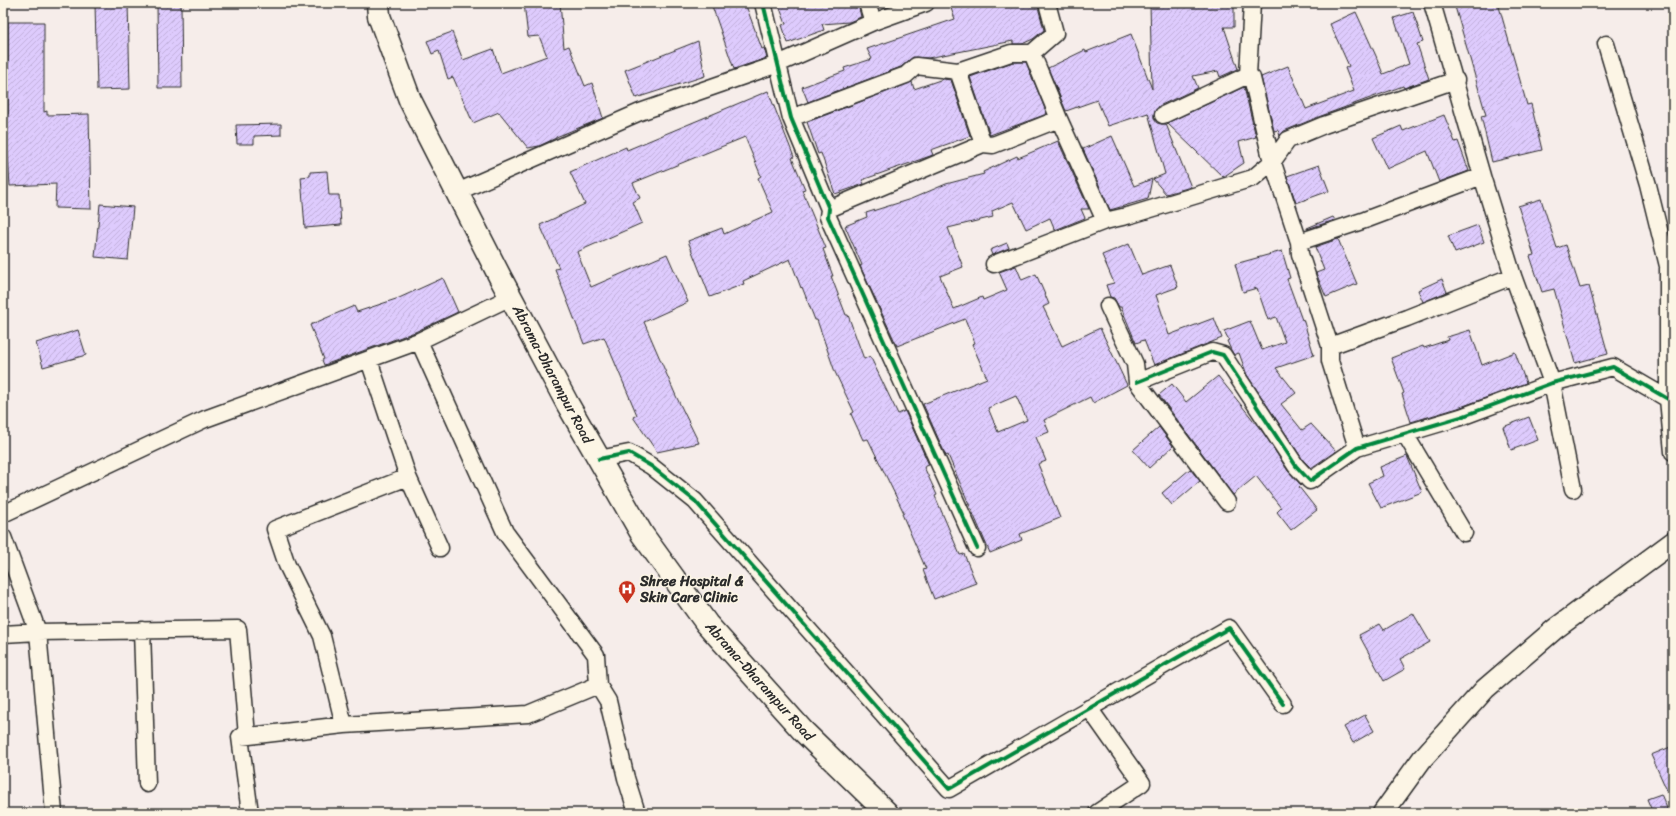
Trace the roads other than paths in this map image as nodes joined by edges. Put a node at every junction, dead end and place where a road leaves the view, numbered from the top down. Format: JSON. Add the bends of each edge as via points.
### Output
{"nodes":[{"id":1,"x":378,"y":3,"type":"edge"},
{"id":2,"x":763,"y":3,"type":"edge"},
{"id":3,"x":867,"y":3,"type":"edge"},
{"id":4,"x":926,"y":3,"type":"edge"},
{"id":5,"x":1047,"y":3,"type":"edge"},
{"id":6,"x":1252,"y":3,"type":"edge"},
{"id":7,"x":1432,"y":3,"type":"edge"},
{"id":8,"x":873,"y":22,"type":"junction"},
{"id":9,"x":1606,"y":44,"type":"dead end"},
{"id":10,"x":1032,"y":53,"type":"junction"},
{"id":11,"x":778,"y":64,"type":"junction"},
{"id":12,"x":958,"y":71,"type":"junction"},
{"id":13,"x":1248,"y":76,"type":"junction"},
{"id":14,"x":1456,"y":80,"type":"junction"},
{"id":15,"x":1163,"y":115,"type":"dead end"},
{"id":16,"x":791,"y":118,"type":"junction"},
{"id":17,"x":1059,"y":119,"type":"junction"},
{"id":18,"x":983,"y":144,"type":"junction"},
{"id":19,"x":1273,"y":160,"type":"junction"},
{"id":20,"x":1482,"y":176,"type":"junction"},
{"id":21,"x":457,"y":192,"type":"junction"},
{"id":22,"x":829,"y":209,"type":"junction"},
{"id":23,"x":1105,"y":221,"type":"junction"},
{"id":24,"x":1299,"y":242,"type":"junction"},
{"id":25,"x":994,"y":264,"type":"dead end"},
{"id":26,"x":1513,"y":276,"type":"junction"},
{"id":27,"x":511,"y":296,"type":"junction"},
{"id":28,"x":1108,"y":306,"type":"dead end"},
{"id":29,"x":419,"y":341,"type":"junction"},
{"id":30,"x":1330,"y":346,"type":"junction"},
{"id":31,"x":369,"y":360,"type":"junction"},
{"id":32,"x":1137,"y":382,"type":"junction"},
{"id":33,"x":1552,"y":383,"type":"junction"},
{"id":34,"x":1668,"y":399,"type":"junction"},
{"id":35,"x":1405,"y":434,"type":"junction"},
{"id":36,"x":1357,"y":448,"type":"junction"},
{"id":37,"x":1673,"y":452,"type":"edge"},
{"id":38,"x":599,"y":459,"type":"junction"},
{"id":39,"x":408,"y":476,"type":"junction"},
{"id":40,"x":1573,"y":490,"type":"dead end"},
{"id":41,"x":1227,"y":502,"type":"dead end"},
{"id":42,"x":3,"y":514,"type":"edge"},
{"id":43,"x":1464,"y":533,"type":"dead end"},
{"id":44,"x":3,"y":537,"type":"edge"},
{"id":45,"x":1673,"y":542,"type":"edge"},
{"id":46,"x":440,"y":548,"type":"dead end"},
{"id":47,"x":977,"y":548,"type":"dead end"},
{"id":48,"x":142,"y":630,"type":"junction"},
{"id":49,"x":38,"y":632,"type":"junction"},
{"id":50,"x":3,"y":634,"type":"edge"},
{"id":51,"x":598,"y":685,"type":"junction"},
{"id":52,"x":1283,"y":704,"type":"dead end"},
{"id":53,"x":1089,"y":708,"type":"junction"},
{"id":54,"x":344,"y":725,"type":"junction"},
{"id":55,"x":247,"y":736,"type":"junction"},
{"id":56,"x":147,"y":784,"type":"dead end"},
{"id":57,"x":54,"y":813,"type":"edge"},
{"id":58,"x":250,"y":813,"type":"edge"},
{"id":59,"x":638,"y":813,"type":"edge"},
{"id":60,"x":887,"y":813,"type":"edge"},
{"id":61,"x":1097,"y":813,"type":"edge"},
{"id":62,"x":1384,"y":813,"type":"edge"}],
"edges":[{"from":1,"to":21,"type":"main road","name":"Abrama-Dharampur Road","via":[[379,16],[410,100]]},
{"from":2,"to":11,"type":"street"},
{"from":3,"to":8,"type":"street"},
{"from":4,"to":8,"type":"street"},
{"from":5,"to":10,"type":"street","via":[[1055,33]]},
{"from":6,"to":13,"type":"street"},
{"from":7,"to":14,"type":"street"},
{"from":8,"to":11,"type":"street"},
{"from":9,"to":34,"type":"street","via":[[1648,185],[1668,266]]},
{"from":10,"to":12,"type":"street","via":[[1011,53]]},
{"from":10,"to":17,"type":"street"},
{"from":11,"to":16,"type":"street"},
{"from":11,"to":21,"type":"street","via":[[640,112]]},
{"from":12,"to":16,"type":"street","via":[[916,66],[906,75]]},
{"from":12,"to":18,"type":"street"},
{"from":13,"to":15,"type":"street"},
{"from":13,"to":19,"type":"street","via":[[1252,78]]},
{"from":14,"to":19,"type":"street","via":[[1324,125],[1288,140]]},
{"from":14,"to":20,"type":"street"},
{"from":16,"to":22,"type":"street"},
{"from":17,"to":18,"type":"street","via":[[993,145]]},
{"from":17,"to":23,"type":"street"},
{"from":18,"to":22,"type":"street"},
{"from":19,"to":23,"type":"street","via":[[1253,178],[1131,216]]},
{"from":19,"to":24,"type":"street"},
{"from":20,"to":24,"type":"street"},
{"from":20,"to":26,"type":"street"},
{"from":21,"to":27,"type":"main road","name":"Abrama-Dharampur Road"},
{"from":22,"to":47,"type":"street","via":[[828,217]]},
{"from":23,"to":25,"type":"street"},
{"from":24,"to":30,"type":"street","via":[[1300,254]]},
{"from":26,"to":30,"type":"street"},
{"from":26,"to":33,"type":"street"},
{"from":27,"to":29,"type":"street"},
{"from":27,"to":38,"type":"main road","name":"Abrama-Dharampur Road"},
{"from":28,"to":32,"type":"street","via":[[1135,364]]},
{"from":29,"to":31,"type":"street"},
{"from":29,"to":51,"type":"street","via":[[505,532],[596,655]]},
{"from":30,"to":36,"type":"street","via":[[1330,361]]},
{"from":31,"to":39,"type":"street"},
{"from":31,"to":42,"type":"street","via":[[205,419]]},
{"from":32,"to":36,"type":"street","via":[[1212,352],[1223,355],[1296,466],[1310,481]]},
{"from":32,"to":41,"type":"street"},
{"from":33,"to":34,"type":"street","via":[[1614,367]]},
{"from":33,"to":35,"type":"street","via":[[1461,417]]},
{"from":33,"to":40,"type":"street"},
{"from":34,"to":37,"type":"street"},
{"from":35,"to":36,"type":"street"},
{"from":35,"to":43,"type":"street"},
{"from":38,"to":53,"type":"street","via":[[629,453],[651,466],[695,501],[949,789]]},
{"from":38,"to":60,"type":"main road","name":"Abrama-Dharampur Road","via":[[642,534],[708,624],[803,731]]},
{"from":39,"to":46,"type":"street"},
{"from":39,"to":54,"type":"street","via":[[275,529],[287,565],[322,636]]},
{"from":44,"to":49,"type":"street"},
{"from":45,"to":62,"type":"street","via":[[1555,629],[1485,689],[1422,759]]},
{"from":48,"to":49,"type":"street"},
{"from":48,"to":55,"type":"street","via":[[238,629]]},
{"from":48,"to":56,"type":"street"},
{"from":49,"to":50,"type":"street"},
{"from":49,"to":57,"type":"street"},
{"from":51,"to":54,"type":"street","via":[[528,714]]},
{"from":51,"to":59,"type":"street","via":[[608,701],[626,778]]},
{"from":52,"to":53,"type":"street","via":[[1229,628]]},
{"from":53,"to":61,"type":"street","via":[[1142,783]]},
{"from":54,"to":55,"type":"street"},
{"from":55,"to":58,"type":"street","via":[[240,737]]}]}
